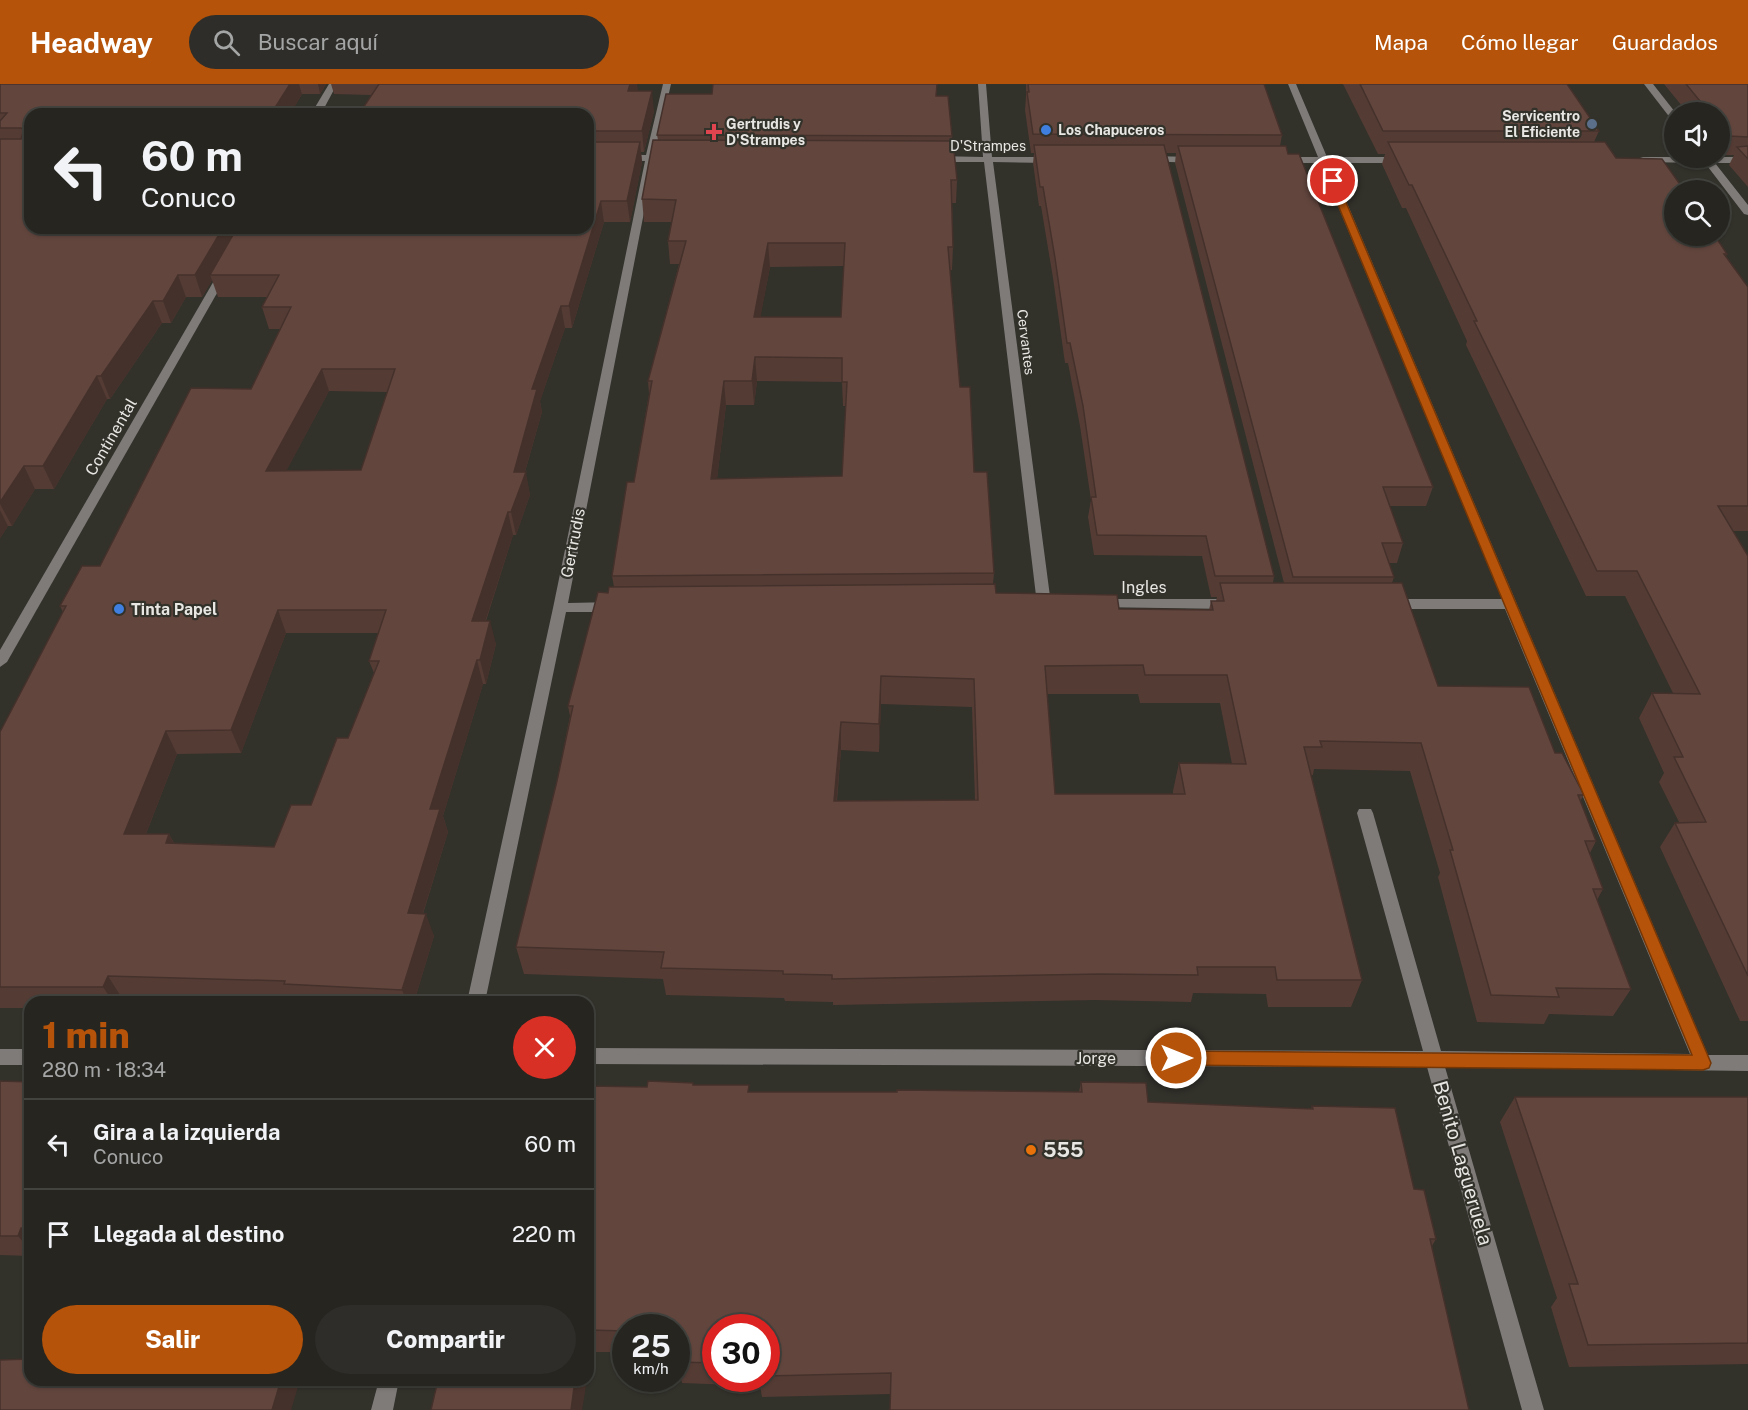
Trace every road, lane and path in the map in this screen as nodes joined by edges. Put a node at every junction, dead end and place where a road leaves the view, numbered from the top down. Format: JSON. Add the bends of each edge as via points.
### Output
{"nodes":[{"id":1,"x":333,"y":84,"type":"edge"},
{"id":2,"x":667,"y":84,"type":"edge"},
{"id":3,"x":982,"y":84,"type":"edge"},
{"id":4,"x":1292,"y":84,"type":"edge"},
{"id":5,"x":1648,"y":84,"type":"edge"},
{"id":6,"x":1664,"y":104,"type":"edge"},
{"id":7,"x":319,"y":108,"type":"edge"},
{"id":8,"x":594,"y":157,"type":"edge"},
{"id":9,"x":650,"y":158,"type":"junction"},
{"id":10,"x":673,"y":158,"type":"edge"},
{"id":11,"x":918,"y":159,"type":"edge"},
{"id":12,"x":1131,"y":159,"type":"edge"},
{"id":13,"x":988,"y":160,"type":"junction"},
{"id":14,"x":1060,"y":160,"type":"edge"},
{"id":15,"x":1212,"y":160,"type":"edge"},
{"id":16,"x":1268,"y":160,"type":"edge"},
{"id":17,"x":1324,"y":160,"type":"junction"},
{"id":18,"x":1420,"y":160,"type":"edge"},
{"id":19,"x":1635,"y":160,"type":"edge"},
{"id":20,"x":1664,"y":160,"type":"edge"},
{"id":21,"x":1730,"y":160,"type":"edge"},
{"id":22,"x":1748,"y":160,"type":"edge"},
{"id":23,"x":1713,"y":168,"type":"edge"},
{"id":24,"x":1748,"y":212,"type":"edge"},
{"id":25,"x":232,"y":259,"type":"edge"},
{"id":26,"x":1044,"y":604,"type":"edge"},
{"id":27,"x":1080,"y":604,"type":"edge"},
{"id":28,"x":1245,"y":604,"type":"edge"},
{"id":29,"x":1373,"y":604,"type":"edge"},
{"id":30,"x":1511,"y":604,"type":"junction"},
{"id":31,"x":631,"y":607,"type":"edge"},
{"id":32,"x":560,"y":608,"type":"junction"},
{"id":33,"x":0,"y":662,"type":"edge"},
{"id":34,"x":1365,"y":813,"type":"dead end"},
{"id":35,"x":477,"y":996,"type":"edge"},
{"id":36,"x":594,"y":1056,"type":"edge"},
{"id":37,"x":0,"y":1057,"type":"edge"},
{"id":38,"x":24,"y":1057,"type":"edge"},
{"id":39,"x":1434,"y":1059,"type":"junction"},
{"id":40,"x":1703,"y":1063,"type":"junction"},
{"id":41,"x":1748,"y":1063,"type":"edge"},
{"id":42,"x":388,"y":1386,"type":"edge"},
{"id":43,"x":382,"y":1410,"type":"edge"},
{"id":44,"x":1533,"y":1410,"type":"edge"}],
"edges":[{"from":1,"to":7,"type":"street"},
{"from":2,"to":9,"type":"street","name":"Gertrudis"},
{"from":3,"to":13,"type":"street","name":"Cervantes"},
{"from":4,"to":17,"type":"street"},
{"from":5,"to":6,"type":"street"},
{"from":8,"to":9,"type":"street"},
{"from":9,"to":10,"type":"street"},
{"from":9,"to":32,"type":"street","name":"Gertrudis"},
{"from":11,"to":13,"type":"street","name":"D'Strampes"},
{"from":12,"to":15,"type":"street","via":[[1168,165]]},
{"from":13,"to":14,"type":"street","name":"D'Strampes"},
{"from":13,"to":26,"type":"street","name":"Cervantes"},
{"from":16,"to":17,"type":"street"},
{"from":17,"to":18,"type":"street"},
{"from":17,"to":30,"type":"street"},
{"from":19,"to":20,"type":"street"},
{"from":21,"to":22,"type":"street"},
{"from":23,"to":24,"type":"street"},
{"from":25,"to":33,"type":"street","name":"Continental"},
{"from":27,"to":28,"type":"street","name":"Ingles"},
{"from":29,"to":30,"type":"street"},
{"from":30,"to":40,"type":"street"},
{"from":31,"to":32,"type":"street"},
{"from":32,"to":35,"type":"street","name":"Gertrudis"},
{"from":34,"to":39,"type":"street","name":"Benito Lagueruela"},
{"from":36,"to":39,"type":"street","name":"Jorge"},
{"from":37,"to":38,"type":"street"},
{"from":39,"to":40,"type":"street","name":"Jorge"},
{"from":39,"to":44,"type":"street","name":"Benito Lagueruela"},
{"from":40,"to":41,"type":"street","name":"Jorge"},
{"from":42,"to":43,"type":"street"}]}
